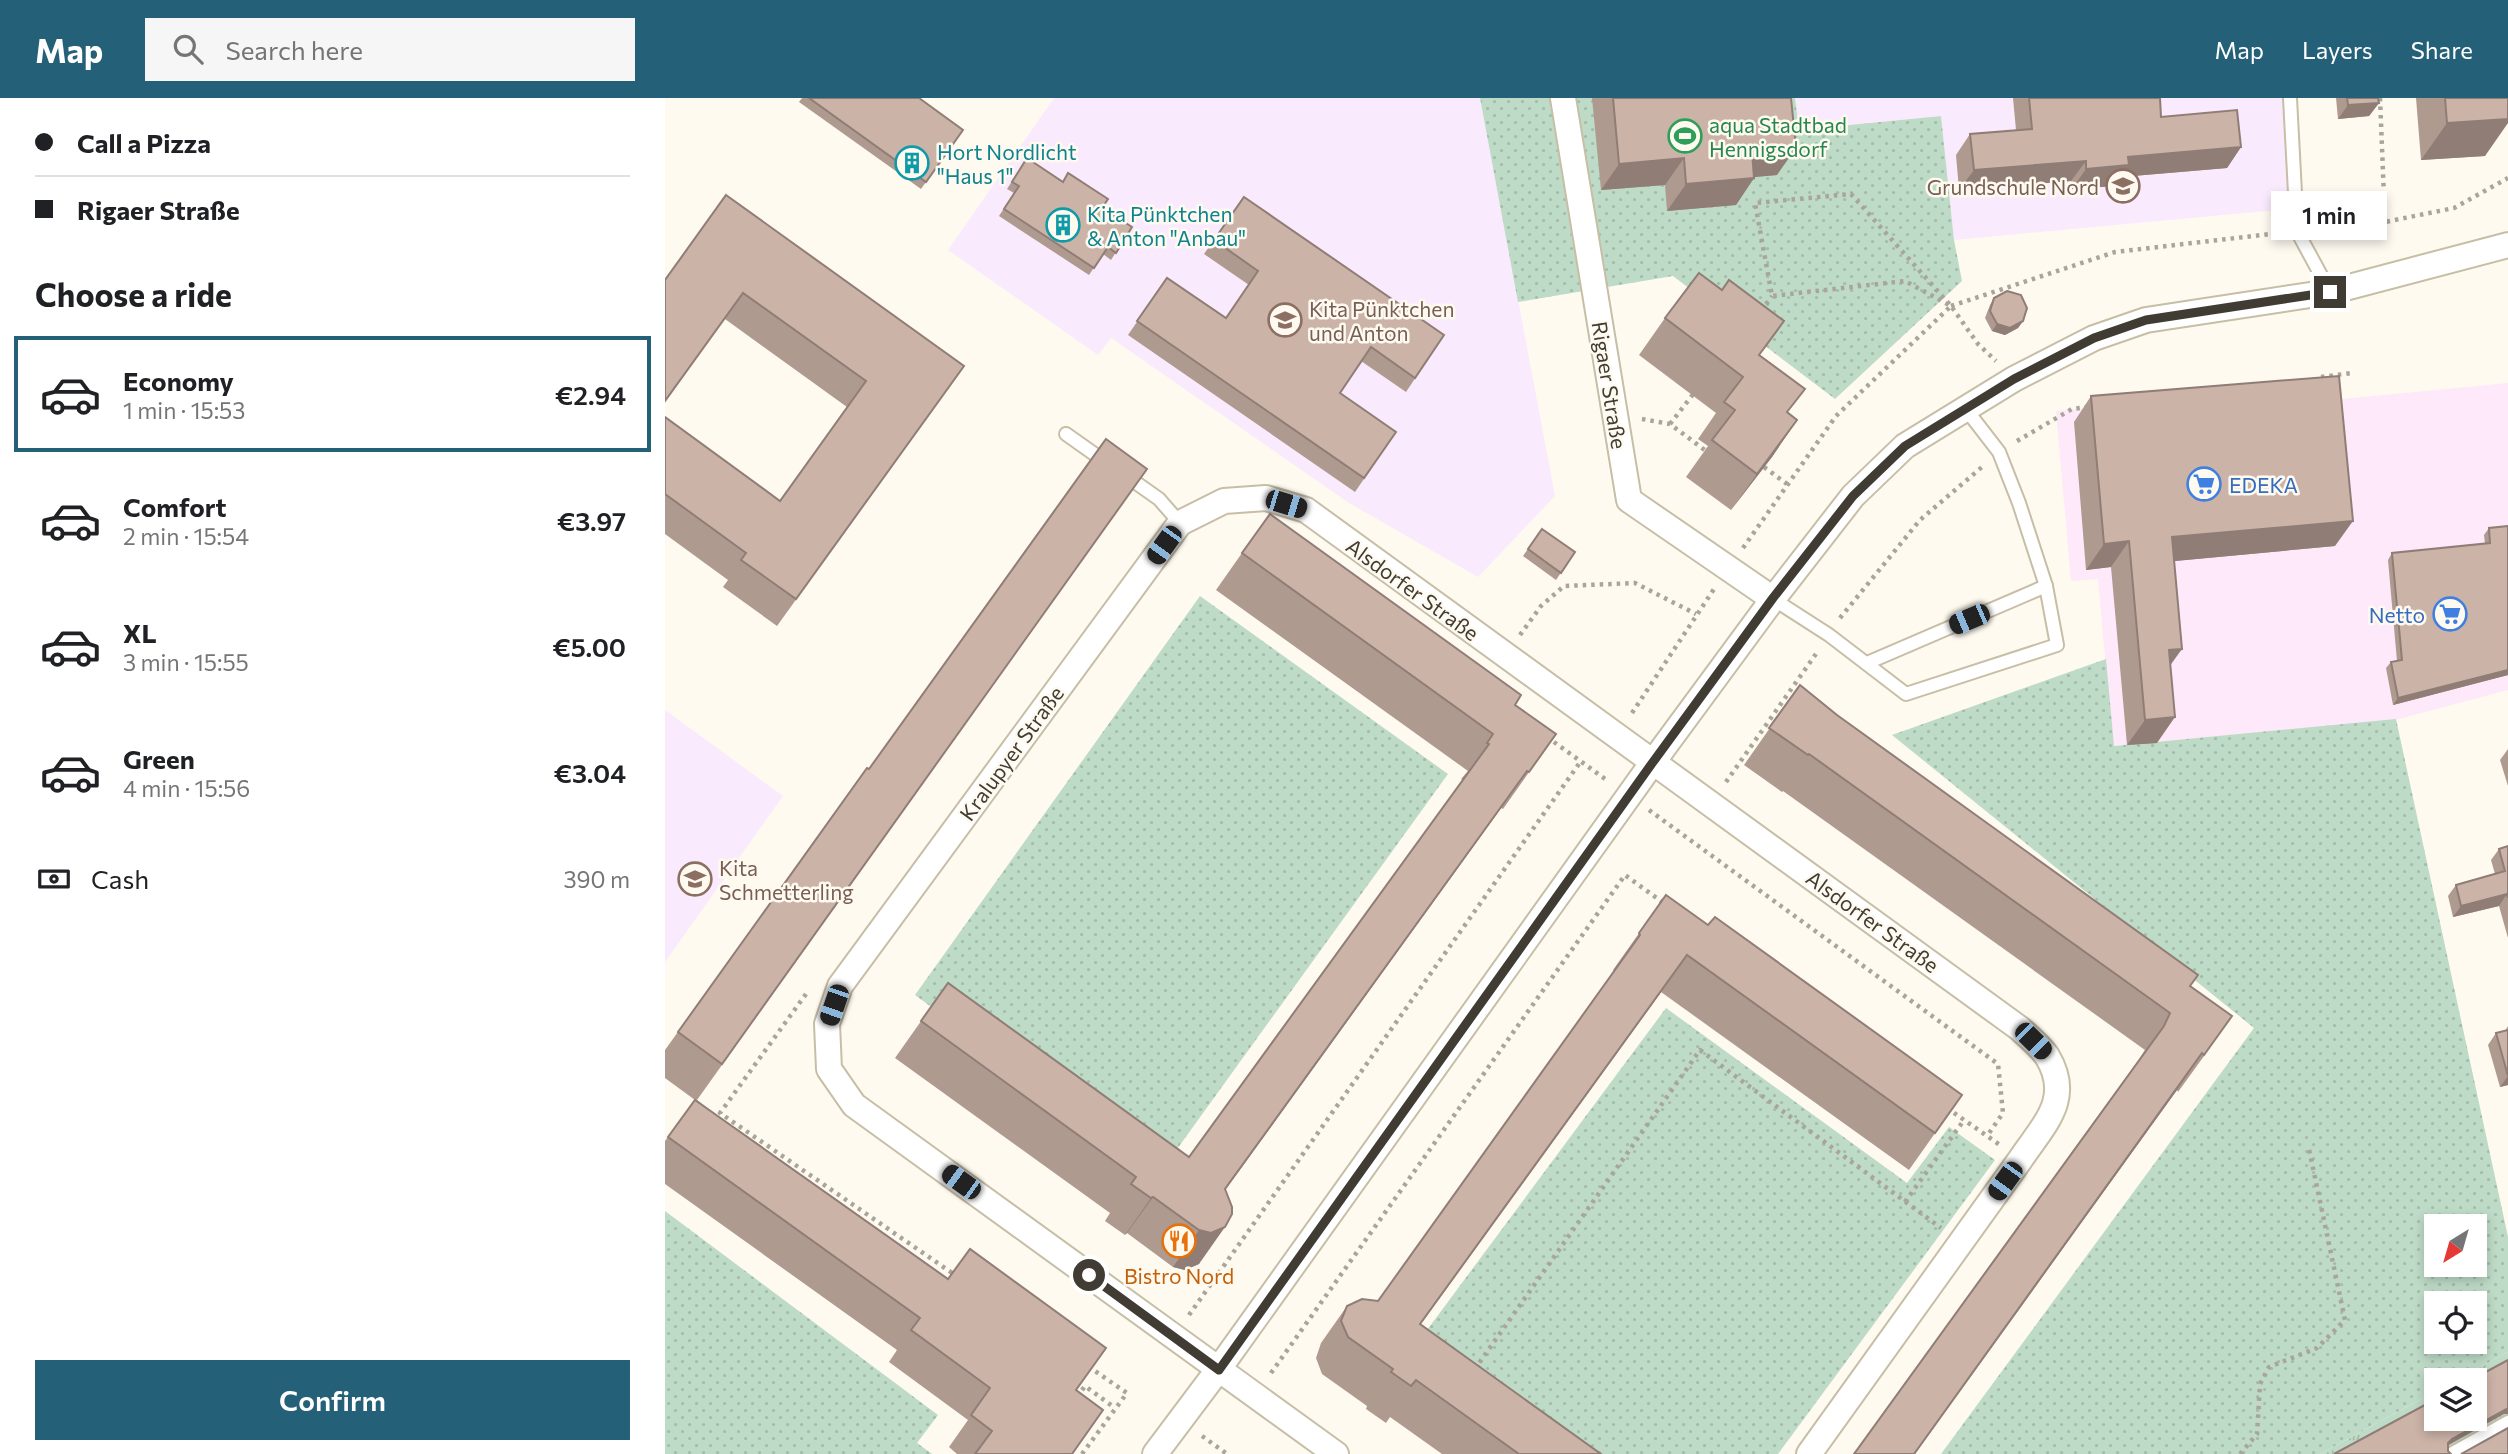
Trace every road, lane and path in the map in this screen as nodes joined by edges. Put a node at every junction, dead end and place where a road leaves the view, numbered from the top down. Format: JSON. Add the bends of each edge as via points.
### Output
{"nodes":[{"id":1,"x":1563,"y":98,"type":"edge"},
{"id":2,"x":2290,"y":98,"type":"edge"},
{"id":3,"x":2380,"y":98,"type":"edge"},
{"id":4,"x":2508,"y":178,"type":"edge"},
{"id":5,"x":2385,"y":222,"type":"junction"},
{"id":6,"x":2297,"y":231,"type":"junction"},
{"id":7,"x":2508,"y":245,"type":"edge"},
{"id":8,"x":2330,"y":292,"type":"junction"},
{"id":9,"x":1772,"y":296,"type":"junction"},
{"id":10,"x":1951,"y":306,"type":"junction"},
{"id":11,"x":1758,"y":315,"type":"edge"},
{"id":12,"x":2352,"y":373,"type":"dead end"},
{"id":13,"x":2312,"y":378,"type":"edge"},
{"id":14,"x":2014,"y":379,"type":"junction"},
{"id":15,"x":1706,"y":396,"type":"dead end"},
{"id":16,"x":2098,"y":405,"type":"edge"},
{"id":17,"x":1965,"y":408,"type":"junction"},
{"id":18,"x":1614,"y":413,"type":"junction"},
{"id":19,"x":1670,"y":424,"type":"junction"},
{"id":20,"x":1066,"y":434,"type":"dead end"},
{"id":21,"x":1706,"y":451,"type":"dead end"},
{"id":22,"x":1999,"y":452,"type":"junction"},
{"id":23,"x":1764,"y":467,"type":"edge"},
{"id":24,"x":1787,"y":484,"type":"junction"},
{"id":25,"x":1306,"y":510,"type":"joint"},
{"id":26,"x":1180,"y":523,"type":"junction"},
{"id":27,"x":1728,"y":569,"type":"junction"},
{"id":28,"x":2046,"y":586,"type":"junction"},
{"id":29,"x":1773,"y":598,"type":"junction"},
{"id":30,"x":1696,"y":614,"type":"junction"},
{"id":31,"x":1829,"y":635,"type":"junction"},
{"id":32,"x":1505,"y":656,"type":"junction"},
{"id":33,"x":1867,"y":663,"type":"junction"},
{"id":34,"x":1616,"y":737,"type":"junction"},
{"id":35,"x":1581,"y":761,"type":"dead end"},
{"id":36,"x":1653,"y":762,"type":"junction"},
{"id":37,"x":1711,"y":802,"type":"junction"},
{"id":38,"x":1670,"y":908,"type":"edge"},
{"id":39,"x":840,"y":986,"type":"junction"},
{"id":40,"x":1941,"y":1103,"type":"edge"},
{"id":41,"x":1964,"y":1120,"type":"junction"},
{"id":42,"x":2309,"y":1149,"type":"dead end"},
{"id":43,"x":2020,"y":1160,"type":"junction"},
{"id":44,"x":1905,"y":1202,"type":"junction"},
{"id":45,"x":1961,"y":1243,"type":"junction"},
{"id":46,"x":957,"y":1276,"type":"edge"},
{"id":47,"x":1174,"y":1336,"type":"junction"},
{"id":48,"x":1081,"y":1362,"type":"edge"},
{"id":49,"x":1219,"y":1370,"type":"junction"},
{"id":50,"x":1487,"y":1374,"type":"edge"},
{"id":51,"x":1255,"y":1396,"type":"junction"},
{"id":52,"x":1073,"y":1403,"type":"edge"},
{"id":53,"x":1115,"y":1408,"type":"junction"},
{"id":54,"x":2508,"y":1422,"type":"edge"},
{"id":55,"x":1082,"y":1454,"type":"edge"},
{"id":56,"x":1155,"y":1454,"type":"edge"},
{"id":57,"x":1336,"y":1454,"type":"edge"},
{"id":58,"x":1809,"y":1454,"type":"edge"},
{"id":59,"x":2240,"y":1454,"type":"edge"},
{"id":60,"x":2451,"y":1454,"type":"edge"}],
"edges":[{"from":1,"to":18,"type":"street","name":"Rigaer Straße"},
{"from":2,"to":6,"type":"lane"},
{"from":3,"to":5,"type":"path"},
{"from":4,"to":5,"type":"path","via":[[2454,208]]},
{"from":5,"to":6,"type":"path"},
{"from":6,"to":8,"type":"lane"},
{"from":6,"to":10,"type":"path","via":[[2115,252]]},
{"from":7,"to":8,"type":"street"},
{"from":8,"to":14,"type":"street","via":[[2146,320],[2094,338]]},
{"from":9,"to":10,"type":"path","via":[[1905,281]]},
{"from":9,"to":10,"type":"path","via":[[1755,203],[1851,194]]},
{"from":9,"to":11,"type":"path"},
{"from":10,"to":14,"type":"path","via":[[1978,344]]},
{"from":10,"to":24,"type":"path","via":[[1836,416]]},
{"from":12,"to":13,"type":"path"},
{"from":14,"to":17,"type":"street"},
{"from":15,"to":19,"type":"path","via":[[1697,388]]},
{"from":16,"to":22,"type":"path","via":[[2072,409]]},
{"from":17,"to":22,"type":"lane"},
{"from":17,"to":29,"type":"street","via":[[1905,446],[1853,496]]},
{"from":18,"to":19,"type":"path"},
{"from":18,"to":27,"type":"street","name":"Rigaer Straße","via":[[1629,500]]},
{"from":19,"to":21,"type":"path"},
{"from":20,"to":26,"type":"lane","via":[[1159,499]]},
{"from":22,"to":28,"type":"lane"},
{"from":22,"to":31,"type":"path","via":[[1920,520]]},
{"from":23,"to":24,"type":"path"},
{"from":24,"to":27,"type":"path"},
{"from":25,"to":26,"type":"street","name":"Kralupyer Straße","via":[[1266,498],[1224,501]]},
{"from":25,"to":32,"type":"street","name":"Alsdorfer Straße"},
{"from":26,"to":39,"type":"street","name":"Kralupyer Straße"},
{"from":27,"to":29,"type":"street","name":"Rigaer Straße"},
{"from":27,"to":30,"type":"path"},
{"from":28,"to":33,"type":"lane"},
{"from":28,"to":33,"type":"lane","via":[[2057,645],[1906,694]]},
{"from":29,"to":31,"type":"lane"},
{"from":29,"to":36,"type":"street"},
{"from":30,"to":32,"type":"path","via":[[1635,583],[1564,586],[1541,606]]},
{"from":30,"to":34,"type":"path"},
{"from":31,"to":33,"type":"lane"},
{"from":31,"to":37,"type":"path"},
{"from":32,"to":34,"type":"street","name":"Alsdorfer Straße"},
{"from":34,"to":36,"type":"street","name":"Alsdorfer Straße"},
{"from":35,"to":47,"type":"path"},
{"from":36,"to":37,"type":"street","name":"Alsdorfer Straße"},
{"from":36,"to":49,"type":"street"},
{"from":37,"to":43,"type":"street","name":"Alsdorfer Straße","via":[[2019,1028],[2046,1054],[2059,1085],[2053,1111]]},
{"from":38,"to":51,"type":"path","via":[[1625,875]]},
{"from":39,"to":46,"type":"path","via":[[821,975],[720,1113]]},
{"from":39,"to":47,"type":"street","name":"Kralupyer Straße","via":[[827,1024],[829,1069],[854,1105]]},
{"from":40,"to":41,"type":"path"},
{"from":41,"to":43,"type":"path"},
{"from":41,"to":44,"type":"path"},
{"from":42,"to":59,"type":"path","via":[[2345,1320],[2318,1348],[2269,1367],[2260,1384],[2257,1434]]},
{"from":43,"to":45,"type":"street","name":"Alsdorfer Straße"},
{"from":44,"to":45,"type":"path"},
{"from":44,"to":50,"type":"path","via":[[1700,1050],[1476,1366]]},
{"from":45,"to":58,"type":"street","name":"Alsdorfer Straße"},
{"from":47,"to":49,"type":"street","name":"Kralupyer Straße"},
{"from":48,"to":53,"type":"path","via":[[1127,1393]]},
{"from":49,"to":51,"type":"street","name":"Kralupyer Straße"},
{"from":49,"to":56,"type":"street"},
{"from":51,"to":57,"type":"street","name":"Kralupyer Straße"},
{"from":52,"to":53,"type":"path","via":[[1085,1387]]},
{"from":53,"to":55,"type":"path"},
{"from":54,"to":60,"type":"lane"}]}
